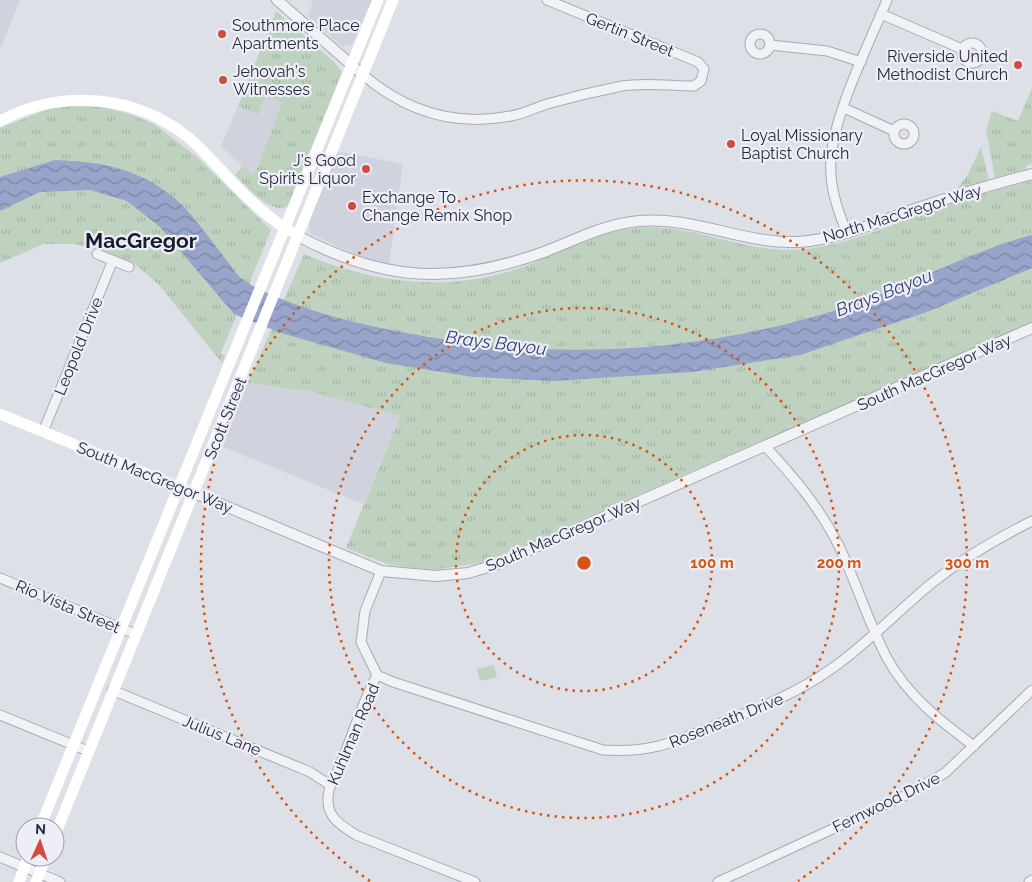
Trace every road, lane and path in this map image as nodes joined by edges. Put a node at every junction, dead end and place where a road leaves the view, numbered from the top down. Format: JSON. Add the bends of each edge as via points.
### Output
{"nodes":[{"id":1,"x":277,"y":0,"type":"edge"},
{"id":2,"x":378,"y":0,"type":"edge"},
{"id":3,"x":393,"y":0,"type":"edge"},
{"id":4,"x":547,"y":0,"type":"edge"},
{"id":5,"x":887,"y":0,"type":"edge"},
{"id":6,"x":882,"y":14,"type":"junction"},
{"id":7,"x":770,"y":45,"type":"dead end"},
{"id":8,"x":962,"y":49,"type":"dead end"},
{"id":9,"x":862,"y":62,"type":"junction"},
{"id":10,"x":351,"y":64,"type":"junction"},
{"id":11,"x":362,"y":74,"type":"junction"},
{"id":12,"x":844,"y":108,"type":"junction"},
{"id":13,"x":0,"y":121,"type":"edge"},
{"id":14,"x":894,"y":131,"type":"dead end"},
{"id":15,"x":1032,"y":174,"type":"edge"},
{"id":16,"x":284,"y":228,"type":"junction"},
{"id":17,"x":847,"y":233,"type":"junction"},
{"id":18,"x":298,"y":236,"type":"junction"},
{"id":19,"x":97,"y":254,"type":"dead end"},
{"id":20,"x":113,"y":260,"type":"junction"},
{"id":21,"x":129,"y":266,"type":"dead end"},
{"id":22,"x":1032,"y":328,"type":"edge"},
{"id":23,"x":0,"y":414,"type":"edge"},
{"id":24,"x":43,"y":432,"type":"junction"},
{"id":25,"x":765,"y":446,"type":"junction"},
{"id":26,"x":180,"y":487,"type":"junction"},
{"id":27,"x":194,"y":493,"type":"junction"},
{"id":28,"x":1032,"y":521,"type":"edge"},
{"id":29,"x":381,"y":571,"type":"junction"},
{"id":30,"x":0,"y":578,"type":"edge"},
{"id":31,"x":121,"y":628,"type":"junction"},
{"id":32,"x":876,"y":631,"type":"junction"},
{"id":33,"x":135,"y":634,"type":"junction"},
{"id":34,"x":378,"y":675,"type":"junction"},
{"id":35,"x":112,"y":690,"type":"junction"},
{"id":36,"x":1032,"y":690,"type":"edge"},
{"id":37,"x":0,"y":715,"type":"edge"},
{"id":38,"x":74,"y":745,"type":"junction"},
{"id":39,"x":974,"y":746,"type":"junction"},
{"id":40,"x":88,"y":751,"type":"junction"},
{"id":41,"x":330,"y":785,"type":"junction"},
{"id":42,"x":44,"y":817,"type":"edge"},
{"id":43,"x":62,"y":817,"type":"edge"},
{"id":44,"x":0,"y":857,"type":"edge"},
{"id":45,"x":15,"y":860,"type":"edge"},
{"id":46,"x":24,"y":867,"type":"edge"},
{"id":47,"x":30,"y":867,"type":"edge"},
{"id":48,"x":38,"y":878,"type":"edge"},
{"id":49,"x":1032,"y":880,"type":"edge"},
{"id":50,"x":18,"y":882,"type":"edge"},
{"id":51,"x":60,"y":882,"type":"edge"},
{"id":52,"x":475,"y":882,"type":"edge"},
{"id":53,"x":718,"y":882,"type":"edge"},
{"id":54,"x":1029,"y":882,"type":"edge"}],
"edges":[{"from":1,"to":10,"type":"street"},
{"from":2,"to":10,"type":"main road","name":"Scott Street"},
{"from":3,"to":11,"type":"main road","name":"Scott Street"},
{"from":4,"to":11,"type":"street","name":"Gertin Street","via":[[698,62],[704,69],[701,81],[694,86],[624,86],[487,120],[428,113],[404,104]]},
{"from":5,"to":6,"type":"street"},
{"from":6,"to":8,"type":"street"},
{"from":6,"to":9,"type":"street"},
{"from":7,"to":9,"type":"street","via":[[827,51]]},
{"from":9,"to":12,"type":"street"},
{"from":10,"to":11,"type":"street"},
{"from":10,"to":16,"type":"main road","name":"Scott Street"},
{"from":11,"to":18,"type":"main road","name":"Scott Street"},
{"from":12,"to":14,"type":"street"},
{"from":12,"to":17,"type":"street","via":[[835,132],[831,159],[832,188]]},
{"from":13,"to":16,"type":"main road","name":"North MacGregor Way","via":[[54,102],[89,99],[138,109],[190,138],[225,175]]},
{"from":15,"to":17,"type":"street","name":"North MacGregor Way","via":[[963,192]]},
{"from":16,"to":18,"type":"main road","name":"North MacGregor Way"},
{"from":16,"to":26,"type":"main road","name":"Scott Street"},
{"from":17,"to":18,"type":"street","name":"North MacGregor Way","via":[[824,239],[773,243],[685,222],[638,220],[590,233],[514,263],[448,274],[376,269],[319,248]]},
{"from":18,"to":27,"type":"main road","name":"Scott Street"},
{"from":19,"to":20,"type":"street"},
{"from":20,"to":21,"type":"street"},
{"from":20,"to":24,"type":"street","name":"Leopold Drive"},
{"from":22,"to":25,"type":"street","name":"South MacGregor Way"},
{"from":23,"to":24,"type":"main road","name":"South MacGregor Way"},
{"from":24,"to":26,"type":"main road","name":"South MacGregor Way"},
{"from":25,"to":29,"type":"street","name":"South MacGregor Way","via":[[495,565],[468,573],[436,576]]},
{"from":25,"to":32,"type":"street","via":[[799,483],[821,514],[839,546]]},
{"from":26,"to":27,"type":"main road","name":"South MacGregor Way"},
{"from":26,"to":31,"type":"main road","name":"Scott Street"},
{"from":27,"to":29,"type":"street","name":"South MacGregor Way"},
{"from":27,"to":33,"type":"main road","name":"Scott Street"},
{"from":28,"to":32,"type":"street","name":"Roseneath Drive","via":[[934,582]]},
{"from":29,"to":34,"type":"street","name":"Kuhlman Road","via":[[365,611],[361,642]]},
{"from":30,"to":31,"type":"street","name":"Rio Vista Street"},
{"from":31,"to":33,"type":"street","name":"Rio Vista Street"},
{"from":31,"to":38,"type":"main road","name":"Scott Street"},
{"from":32,"to":34,"type":"street","name":"Roseneath Drive","via":[[835,666],[767,705],[677,741],[627,752],[602,750],[574,742]]},
{"from":32,"to":39,"type":"street","via":[[887,658],[916,698],[930,713]]},
{"from":33,"to":35,"type":"main road","name":"Scott Street"},
{"from":34,"to":41,"type":"street","name":"Kuhlman Road","via":[[366,696]]},
{"from":35,"to":40,"type":"main road","name":"Scott Street"},
{"from":35,"to":41,"type":"street","name":"Julius Lane","via":[[310,772]]},
{"from":36,"to":39,"type":"street","name":"Fernwood Drive"},
{"from":37,"to":38,"type":"street"},
{"from":38,"to":40,"type":"street"},
{"from":38,"to":42,"type":"main road","name":"Scott Street"},
{"from":39,"to":53,"type":"street","name":"Fernwood Drive","via":[[945,773],[924,786]]},
{"from":40,"to":43,"type":"main road","name":"Scott Street"},
{"from":41,"to":52,"type":"street","name":"Kuhlman Road","via":[[328,800],[331,814],[356,835]]},
{"from":44,"to":45,"type":"street"},
{"from":46,"to":50,"type":"main road"},
{"from":47,"to":48,"type":"street"},
{"from":48,"to":51,"type":"street"},
{"from":49,"to":54,"type":"street"}]}
